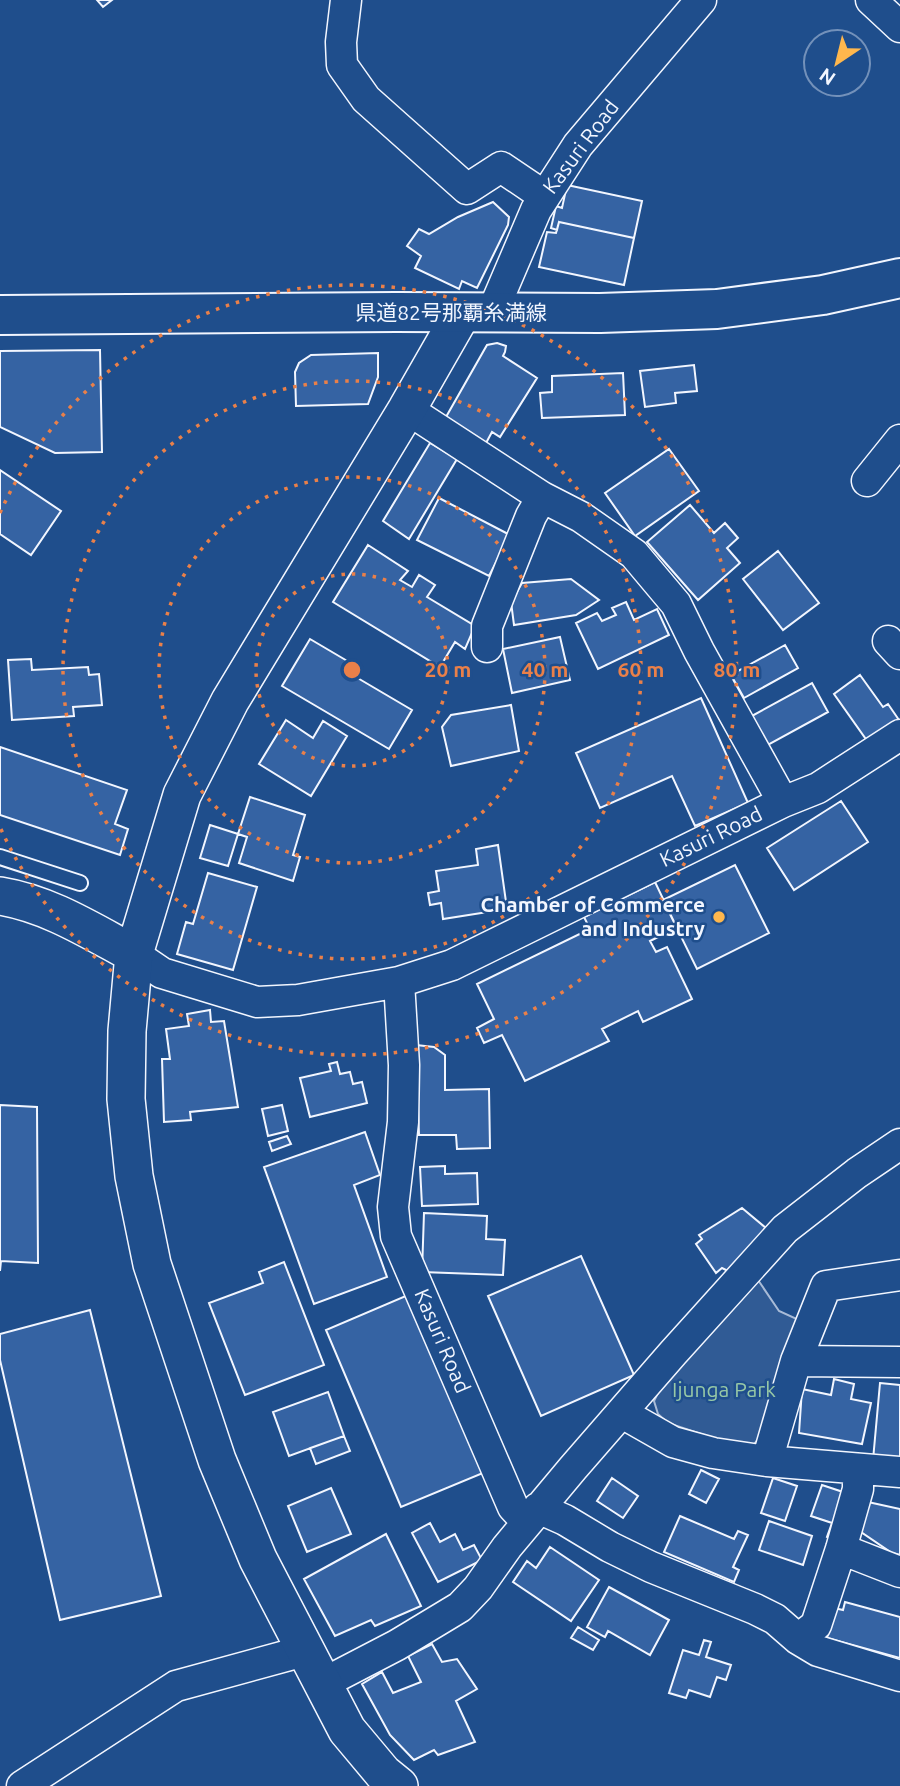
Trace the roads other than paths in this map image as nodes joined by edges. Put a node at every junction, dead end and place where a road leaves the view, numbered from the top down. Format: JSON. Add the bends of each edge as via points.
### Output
{"nodes":[{"id":1,"x":346,"y":0,"type":"edge"},
{"id":2,"x":701,"y":0,"type":"edge"},
{"id":3,"x":871,"y":0,"type":"edge"},
{"id":4,"x":900,"y":27,"type":"edge"},
{"id":5,"x":544,"y":196,"type":"junction"},
{"id":6,"x":900,"y":278,"type":"edge"},
{"id":7,"x":477,"y":313,"type":"junction"},
{"id":8,"x":0,"y":315,"type":"edge"},
{"id":9,"x":407,"y":409,"type":"junction"},
{"id":10,"x":900,"y":440,"type":"edge"},
{"id":11,"x":867,"y":481,"type":"dead end"},
{"id":12,"x":542,"y":497,"type":"junction"},
{"id":13,"x":487,"y":647,"type":"dead end"},
{"id":14,"x":900,"y":735,"type":"edge"},
{"id":15,"x":783,"y":802,"type":"junction"},
{"id":16,"x":0,"y":857,"type":"edge"},
{"id":17,"x":80,"y":883,"type":"dead end"},
{"id":18,"x":0,"y":896,"type":"edge"},
{"id":19,"x":134,"y":954,"type":"junction"},
{"id":20,"x":399,"y":982,"type":"junction"},
{"id":21,"x":900,"y":1144,"type":"edge"},
{"id":22,"x":900,"y":1275,"type":"edge"},
{"id":23,"x":796,"y":1361,"type":"junction"},
{"id":24,"x":900,"y":1362,"type":"edge"},
{"id":25,"x":622,"y":1413,"type":"junction"},
{"id":26,"x":766,"y":1461,"type":"junction"},
{"id":27,"x":858,"y":1468,"type":"junction"},
{"id":28,"x":900,"y":1472,"type":"edge"},
{"id":29,"x":532,"y":1515,"type":"junction"},
{"id":30,"x":841,"y":1549,"type":"junction"},
{"id":31,"x":900,"y":1572,"type":"edge"},
{"id":32,"x":798,"y":1639,"type":"junction"},
{"id":33,"x":304,"y":1651,"type":"junction"},
{"id":34,"x":900,"y":1676,"type":"edge"},
{"id":35,"x":322,"y":1684,"type":"junction"},
{"id":36,"x":22,"y":1786,"type":"edge"},
{"id":37,"x":399,"y":1786,"type":"edge"}],
"edges":[{"from":1,"to":5,"type":"street","via":[[342,65],[366,99],[467,189],[501,167]]},
{"from":2,"to":5,"type":"street","name":"Kasuri Road","via":[[578,145]]},
{"from":3,"to":4,"type":"street"},
{"from":5,"to":7,"type":"street","name":"Kasuri Road"},
{"from":6,"to":7,"type":"main road","name":"県道82号那覇糸満線","via":[[823,295],[717,309]]},
{"from":7,"to":8,"type":"main road","name":"県道82号那覇糸満線"},
{"from":7,"to":9,"type":"street"},
{"from":9,"to":12,"type":"street","name":"Kasuri Road"},
{"from":9,"to":19,"type":"street","via":[[230,701],[181,794]]},
{"from":10,"to":11,"type":"street"},
{"from":12,"to":13,"type":"street","via":[[487,626]]},
{"from":12,"to":15,"type":"street","name":"Kasuri Road","via":[[581,517],[634,554],[676,604]]},
{"from":14,"to":15,"type":"street","via":[[818,788]]},
{"from":15,"to":20,"type":"street","name":"Kasuri Road","via":[[452,965]]},
{"from":16,"to":17,"type":"lane"},
{"from":18,"to":19,"type":"street","via":[[53,911]]},
{"from":19,"to":20,"type":"street","name":"Kasuri Road","via":[[162,973],[257,1002],[298,1000]]},
{"from":19,"to":33,"type":"street","via":[[126,1099],[134,1176],[152,1264],[218,1460],[258,1559]]},
{"from":20,"to":29,"type":"street","name":"Kasuri Road","via":[[404,1065],[393,1207],[396,1236],[513,1507]]},
{"from":21,"to":25,"type":"street","via":[[785,1229]]},
{"from":22,"to":23,"type":"street","via":[[826,1286]]},
{"from":23,"to":24,"type":"street"},
{"from":23,"to":26,"type":"street"},
{"from":25,"to":26,"type":"street","via":[[673,1442]]},
{"from":25,"to":29,"type":"street"},
{"from":26,"to":27,"type":"street"},
{"from":27,"to":28,"type":"street"},
{"from":27,"to":30,"type":"street","via":[[858,1489]]},
{"from":29,"to":32,"type":"street","via":[[565,1520],[610,1548],[775,1619]]},
{"from":29,"to":35,"type":"street","via":[[460,1607]]},
{"from":30,"to":31,"type":"street"},
{"from":30,"to":32,"type":"street","via":[[816,1625]]},
{"from":32,"to":34,"type":"street","via":[[818,1651]]},
{"from":33,"to":35,"type":"street"},
{"from":33,"to":36,"type":"street","via":[[176,1686]]},
{"from":35,"to":37,"type":"street","via":[[347,1730]]}]}
